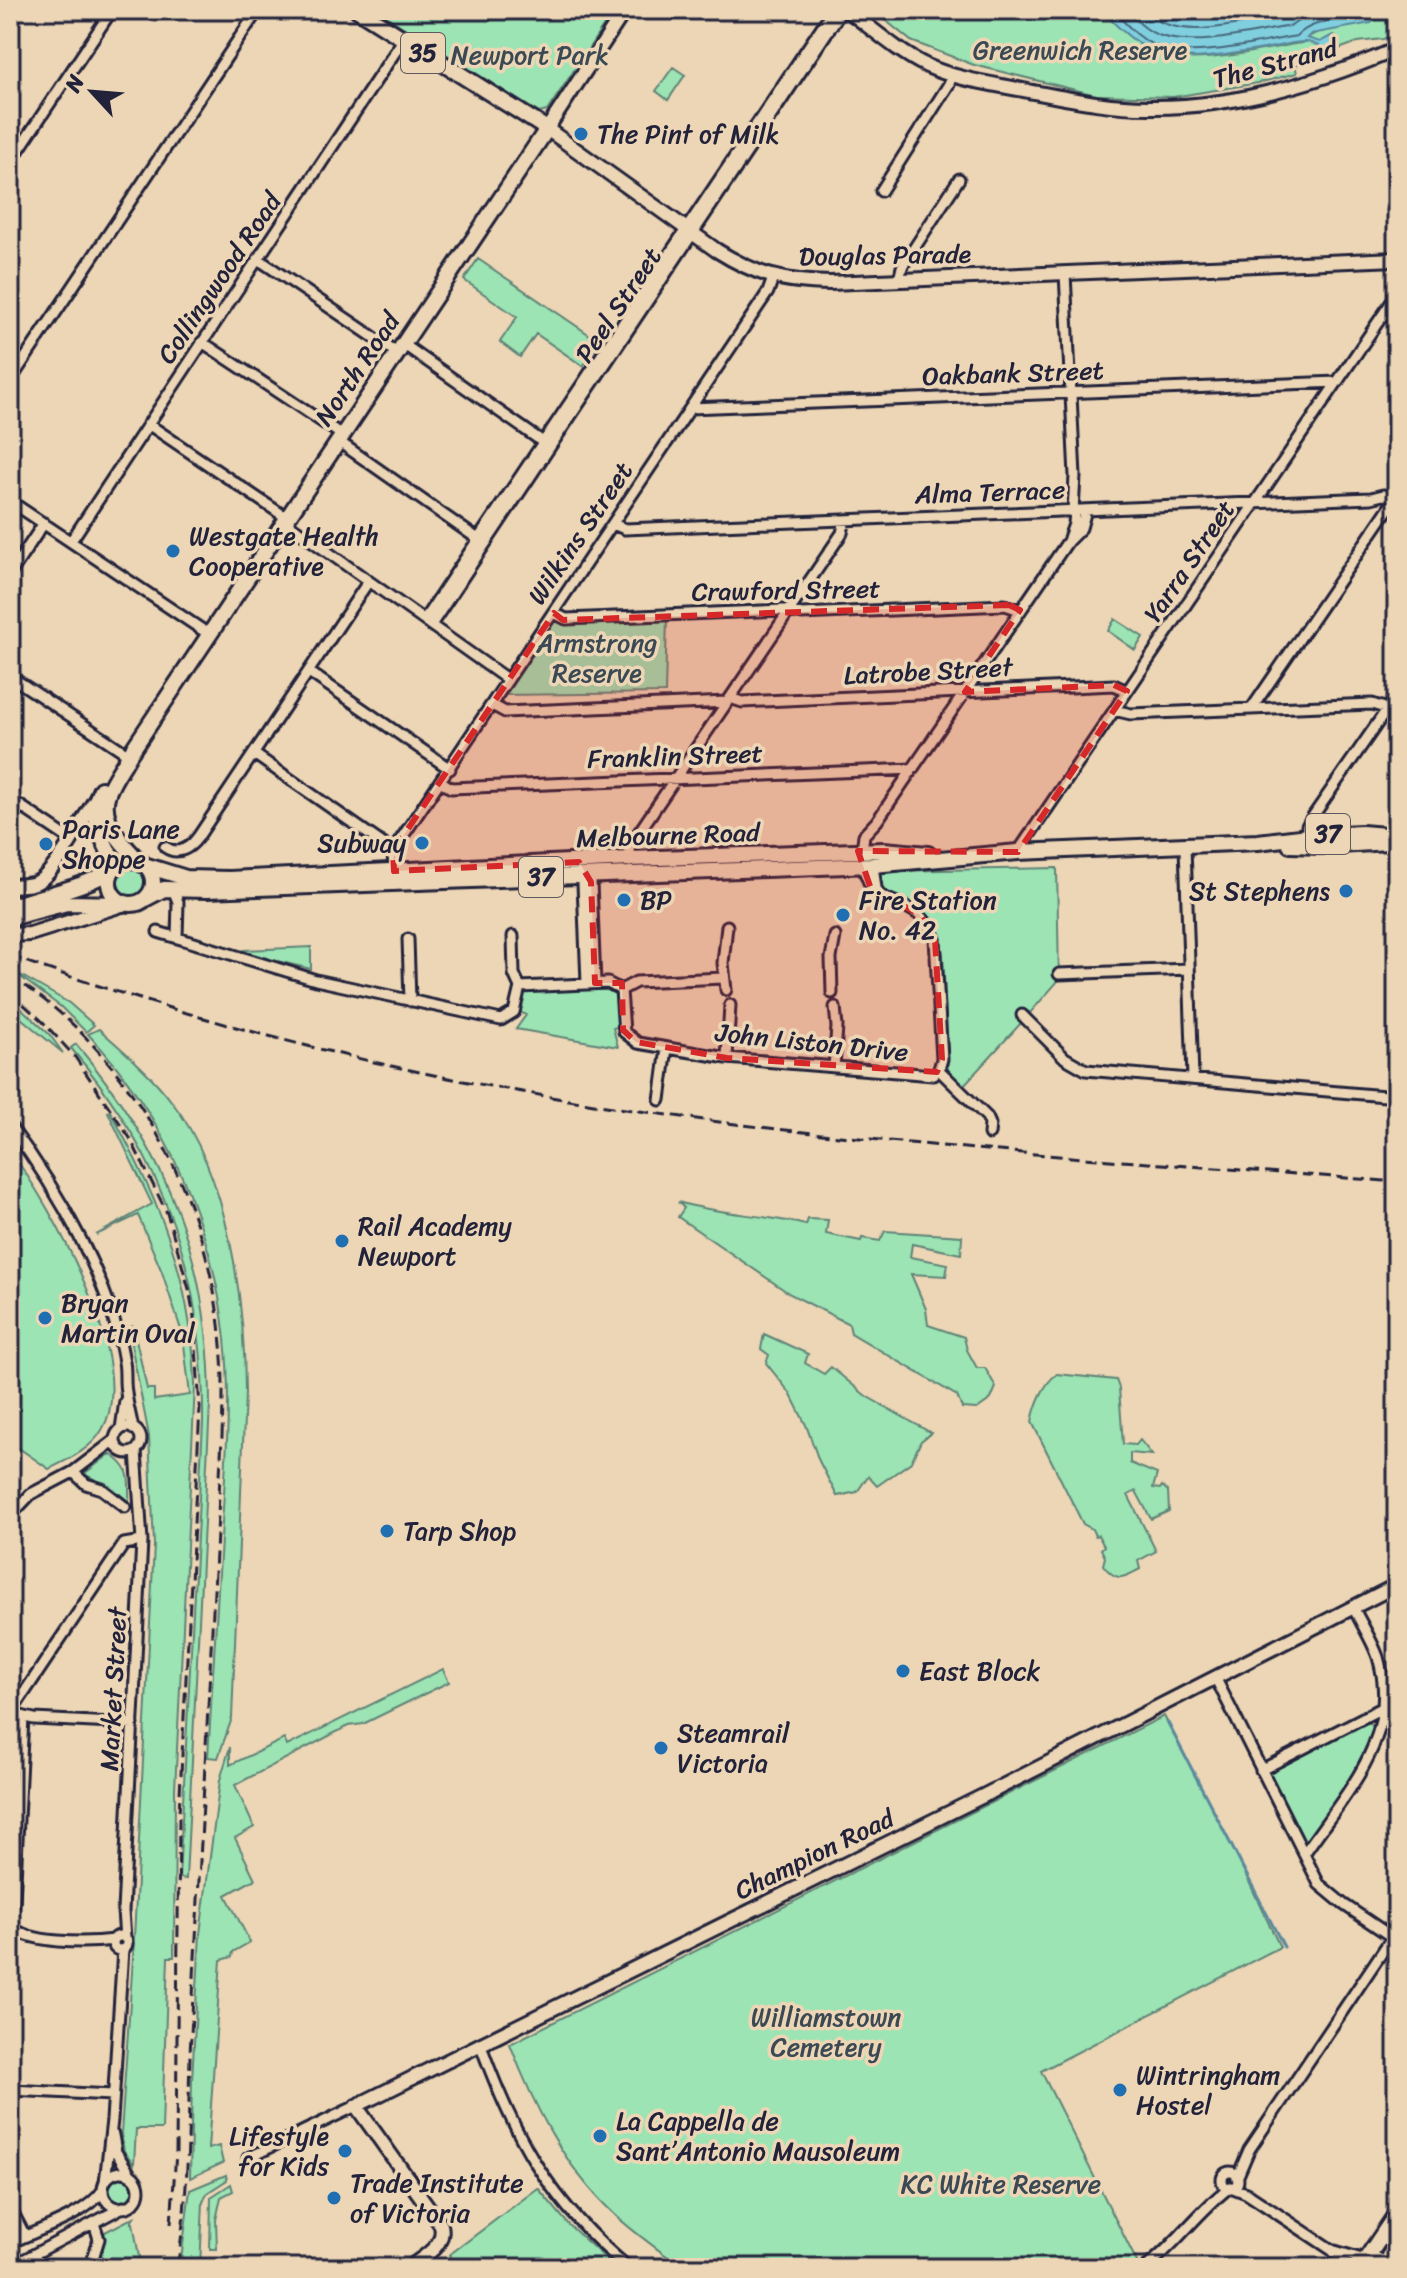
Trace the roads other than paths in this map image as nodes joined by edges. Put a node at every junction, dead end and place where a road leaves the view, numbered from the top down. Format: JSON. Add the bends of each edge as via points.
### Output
{"nodes":[{"id":1,"x":112,"y":10,"type":"edge"},
{"id":2,"x":258,"y":10,"type":"edge"},
{"id":3,"x":358,"y":10,"type":"edge"},
{"id":4,"x":625,"y":10,"type":"edge"},
{"id":5,"x":833,"y":10,"type":"edge"},
{"id":6,"x":845,"y":10,"type":"edge"},
{"id":7,"x":403,"y":40,"type":"junction"},
{"id":8,"x":1397,"y":49,"type":"edge"},
{"id":9,"x":952,"y":74,"type":"junction"},
{"id":10,"x":547,"y":129,"type":"junction"},
{"id":11,"x":10,"y":163,"type":"edge"},
{"id":12,"x":959,"y":179,"type":"dead end"},
{"id":13,"x":881,"y":191,"type":"dead end"},
{"id":14,"x":690,"y":231,"type":"junction"},
{"id":15,"x":258,"y":259,"type":"junction"},
{"id":16,"x":1397,"y":259,"type":"edge"},
{"id":17,"x":1065,"y":273,"type":"junction"},
{"id":18,"x":773,"y":278,"type":"junction"},
{"id":19,"x":899,"y":280,"type":"junction"},
{"id":20,"x":1397,"y":294,"type":"edge"},
{"id":21,"x":202,"y":342,"type":"junction"},
{"id":22,"x":400,"y":349,"type":"junction"},
{"id":23,"x":10,"y":381,"type":"edge"},
{"id":24,"x":1338,"y":382,"type":"junction"},
{"id":25,"x":1071,"y":393,"type":"junction"},
{"id":26,"x":690,"y":408,"type":"junction"},
{"id":27,"x":148,"y":424,"type":"junction"},
{"id":28,"x":340,"y":438,"type":"junction"},
{"id":29,"x":543,"y":442,"type":"junction"},
{"id":30,"x":1395,"y":499,"type":"edge"},
{"id":31,"x":10,"y":501,"type":"edge"},
{"id":32,"x":1256,"y":502,"type":"junction"},
{"id":33,"x":1079,"y":511,"type":"junction"},
{"id":34,"x":285,"y":520,"type":"junction"},
{"id":35,"x":845,"y":520,"type":"junction"},
{"id":36,"x":44,"y":523,"type":"junction"},
{"id":37,"x":613,"y":524,"type":"junction"},
{"id":38,"x":478,"y":539,"type":"junction"},
{"id":39,"x":71,"y":541,"type":"junction"},
{"id":40,"x":10,"y":574,"type":"edge"},
{"id":41,"x":368,"y":582,"type":"junction"},
{"id":42,"x":1020,"y":610,"type":"junction"},
{"id":43,"x":790,"y":611,"type":"junction"},
{"id":44,"x":554,"y":613,"type":"junction"},
{"id":45,"x":427,"y":622,"type":"junction"},
{"id":46,"x":210,"y":635,"type":"junction"},
{"id":47,"x":309,"y":672,"type":"junction"},
{"id":48,"x":10,"y":676,"type":"edge"},
{"id":49,"x":508,"y":680,"type":"junction"},
{"id":50,"x":1127,"y":691,"type":"junction"},
{"id":51,"x":965,"y":692,"type":"junction"},
{"id":52,"x":1397,"y":695,"type":"edge"},
{"id":53,"x":729,"y":700,"type":"junction"},
{"id":54,"x":492,"y":705,"type":"junction"},
{"id":55,"x":1252,"y":708,"type":"junction"},
{"id":56,"x":1388,"y":709,"type":"junction"},
{"id":57,"x":1114,"y":710,"type":"junction"},
{"id":58,"x":254,"y":754,"type":"junction"},
{"id":59,"x":129,"y":755,"type":"junction"},
{"id":60,"x":450,"y":769,"type":"junction"},
{"id":61,"x":913,"y":769,"type":"junction"},
{"id":62,"x":676,"y":778,"type":"junction"},
{"id":63,"x":442,"y":782,"type":"junction"},
{"id":64,"x":98,"y":796,"type":"junction"},
{"id":65,"x":10,"y":799,"type":"edge"},
{"id":66,"x":104,"y":822,"type":"junction"},
{"id":67,"x":1397,"y":838,"type":"edge"},
{"id":68,"x":71,"y":840,"type":"junction"},
{"id":69,"x":1307,"y":841,"type":"junction"},
{"id":70,"x":165,"y":847,"type":"dead end"},
{"id":71,"x":1185,"y":847,"type":"junction"},
{"id":72,"x":393,"y":851,"type":"junction"},
{"id":73,"x":1018,"y":852,"type":"junction"},
{"id":74,"x":868,"y":858,"type":"junction"},
{"id":75,"x":143,"y":864,"type":"junction"},
{"id":76,"x":630,"y":866,"type":"junction"},
{"id":77,"x":115,"y":868,"type":"junction"},
{"id":78,"x":585,"y":868,"type":"junction"},
{"id":79,"x":394,"y":877,"type":"junction"},
{"id":80,"x":10,"y":886,"type":"edge"},
{"id":81,"x":173,"y":889,"type":"junction"},
{"id":82,"x":145,"y":899,"type":"junction"},
{"id":83,"x":127,"y":904,"type":"junction"},
{"id":84,"x":10,"y":907,"type":"edge"},
{"id":85,"x":10,"y":918,"type":"edge"},
{"id":86,"x":727,"y":926,"type":"dead end"},
{"id":87,"x":158,"y":932,"type":"dead end"},
{"id":88,"x":10,"y":935,"type":"edge"},
{"id":89,"x":513,"y":936,"type":"dead end"},
{"id":90,"x":835,"y":936,"type":"dead end"},
{"id":91,"x":177,"y":938,"type":"junction"},
{"id":92,"x":408,"y":939,"type":"dead end"},
{"id":93,"x":1189,"y":969,"type":"junction"},
{"id":94,"x":1059,"y":974,"type":"dead end"},
{"id":95,"x":723,"y":978,"type":"junction"},
{"id":96,"x":591,"y":983,"type":"junction"},
{"id":97,"x":520,"y":987,"type":"junction"},
{"id":98,"x":621,"y":990,"type":"junction"},
{"id":99,"x":726,"y":990,"type":"dead end"},
{"id":100,"x":832,"y":993,"type":"dead end"},
{"id":101,"x":410,"y":1001,"type":"junction"},
{"id":102,"x":730,"y":1005,"type":"dead end"},
{"id":103,"x":835,"y":1007,"type":"dead end"},
{"id":104,"x":1022,"y":1015,"type":"dead end"},
{"id":105,"x":667,"y":1048,"type":"junction"},
{"id":106,"x":727,"y":1058,"type":"junction"},
{"id":107,"x":834,"y":1067,"type":"junction"},
{"id":108,"x":939,"y":1070,"type":"junction"},
{"id":109,"x":1193,"y":1078,"type":"junction"},
{"id":110,"x":1397,"y":1097,"type":"edge"},
{"id":111,"x":660,"y":1100,"type":"dead end"},
{"id":112,"x":10,"y":1126,"type":"edge"},
{"id":113,"x":989,"y":1134,"type":"dead end"},
{"id":114,"x":126,"y":1392,"type":"junction"},
{"id":115,"x":121,"y":1429,"type":"junction"},
{"id":116,"x":133,"y":1429,"type":"junction"},
{"id":117,"x":115,"y":1440,"type":"junction"},
{"id":118,"x":136,"y":1450,"type":"junction"},
{"id":119,"x":122,"y":1452,"type":"junction"},
{"id":120,"x":97,"y":1454,"type":"junction"},
{"id":121,"x":137,"y":1470,"type":"junction"},
{"id":122,"x":73,"y":1472,"type":"junction"},
{"id":123,"x":125,"y":1507,"type":"dead end"},
{"id":124,"x":10,"y":1516,"type":"edge"},
{"id":125,"x":142,"y":1541,"type":"junction"},
{"id":126,"x":1397,"y":1585,"type":"edge"},
{"id":127,"x":1353,"y":1607,"type":"junction"},
{"id":128,"x":1215,"y":1677,"type":"junction"},
{"id":129,"x":1384,"y":1707,"type":"junction"},
{"id":130,"x":11,"y":1709,"type":"edge"},
{"id":131,"x":23,"y":1717,"type":"junction"},
{"id":132,"x":133,"y":1724,"type":"junction"},
{"id":133,"x":1261,"y":1770,"type":"junction"},
{"id":134,"x":1304,"y":1854,"type":"junction"},
{"id":135,"x":12,"y":1899,"type":"edge"},
{"id":136,"x":10,"y":1917,"type":"edge"},
{"id":137,"x":10,"y":1924,"type":"edge"},
{"id":138,"x":1394,"y":1934,"type":"edge"},
{"id":139,"x":14,"y":1935,"type":"edge"},
{"id":140,"x":118,"y":1943,"type":"junction"},
{"id":141,"x":10,"y":1962,"type":"edge"},
{"id":142,"x":480,"y":2043,"type":"junction"},
{"id":143,"x":10,"y":2090,"type":"edge"},
{"id":144,"x":113,"y":2095,"type":"junction"},
{"id":145,"x":356,"y":2106,"type":"junction"},
{"id":146,"x":112,"y":2120,"type":"junction"},
{"id":147,"x":248,"y":2158,"type":"dead end"},
{"id":148,"x":130,"y":2174,"type":"junction"},
{"id":149,"x":1230,"y":2181,"type":"junction"},
{"id":150,"x":104,"y":2186,"type":"junction"},
{"id":151,"x":10,"y":2207,"type":"edge"},
{"id":152,"x":123,"y":2207,"type":"junction"},
{"id":153,"x":1397,"y":2213,"type":"edge"},
{"id":154,"x":94,"y":2223,"type":"junction"},
{"id":155,"x":25,"y":2236,"type":"junction"},
{"id":156,"x":1397,"y":2236,"type":"edge"},
{"id":157,"x":10,"y":2243,"type":"edge"},
{"id":158,"x":1332,"y":2250,"type":"junction"},
{"id":159,"x":1362,"y":2262,"type":"edge"},
{"id":160,"x":10,"y":2267,"type":"edge"},
{"id":161,"x":90,"y":2268,"type":"edge"},
{"id":162,"x":409,"y":2268,"type":"edge"},
{"id":163,"x":629,"y":2268,"type":"edge"},
{"id":164,"x":1145,"y":2268,"type":"edge"},
{"id":165,"x":1349,"y":2268,"type":"edge"},
{"id":166,"x":1386,"y":2268,"type":"edge"}],
"edges":[{"from":1,"to":11,"type":"street"},
{"from":2,"to":23,"type":"street"},
{"from":3,"to":7,"type":"main road","name":"Douglas Parade","number":"35"},
{"from":4,"to":10,"type":"street","name":"North Road"},
{"from":5,"to":14,"type":"street","name":"Peel Street"},
{"from":6,"to":9,"type":"street","name":"The Strand","via":[[903,52]]},
{"from":6,"to":14,"type":"street","name":"Peel Street"},
{"from":7,"to":10,"type":"main road","name":"Douglas Parade","number":"35"},
{"from":7,"to":15,"type":"street","name":"Collingwood Road"},
{"from":8,"to":9,"type":"street","name":"The Strand","via":[[1313,80],[1209,104],[1171,107],[1084,102]]},
{"from":9,"to":13,"type":"street"},
{"from":10,"to":14,"type":"street","name":"Douglas Parade","number":"35"},
{"from":10,"to":22,"type":"main road","name":"North Road"},
{"from":12,"to":19,"type":"street","via":[[902,267]]},
{"from":14,"to":18,"type":"street","name":"Douglas Parade","number":"35","via":[[739,264]]},
{"from":14,"to":29,"type":"street","name":"Peel Street"},
{"from":14,"to":45,"type":"street","name":"Peel Street"},
{"from":15,"to":21,"type":"street","name":"Collingwood Road"},
{"from":15,"to":22,"type":"street"},
{"from":16,"to":17,"type":"street","name":"Douglas Parade","number":"35"},
{"from":17,"to":19,"type":"street","name":"Douglas Parade","number":"35"},
{"from":17,"to":25,"type":"street"},
{"from":18,"to":19,"type":"street","name":"Douglas Parade","number":"35","via":[[819,283]]},
{"from":18,"to":26,"type":"street","name":"Wilkins Street"},
{"from":20,"to":24,"type":"street","name":"Yarra Street"},
{"from":21,"to":27,"type":"street","name":"Collingwood Road"},
{"from":21,"to":28,"type":"street"},
{"from":22,"to":28,"type":"main road","name":"North Road"},
{"from":22,"to":29,"type":"street"},
{"from":24,"to":25,"type":"street","name":"Oakbank Street"},
{"from":24,"to":32,"type":"street","name":"Yarra Street"},
{"from":25,"to":26,"type":"street","name":"Oakbank Street"},
{"from":25,"to":33,"type":"street"},
{"from":26,"to":37,"type":"street","name":"Wilkins Street"},
{"from":27,"to":34,"type":"street"},
{"from":27,"to":39,"type":"street","name":"Collingwood Road"},
{"from":28,"to":34,"type":"main road","name":"North Road"},
{"from":28,"to":38,"type":"street"},
{"from":29,"to":38,"type":"street","name":"Peel Street"},
{"from":30,"to":32,"type":"street","name":"Alma Terrace","via":[[1383,495]]},
{"from":30,"to":55,"type":"street"},
{"from":31,"to":36,"type":"street"},
{"from":32,"to":33,"type":"street","name":"Alma Terrace"},
{"from":32,"to":50,"type":"street","name":"Yarra Street"},
{"from":33,"to":35,"type":"street","name":"Alma Terrace"},
{"from":33,"to":42,"type":"street","via":[[1068,541]]},
{"from":34,"to":41,"type":"street"},
{"from":34,"to":46,"type":"main road","name":"North Road"},
{"from":35,"to":37,"type":"street","name":"Alma Terrace","via":[[625,529]]},
{"from":35,"to":43,"type":"street","via":[[842,533]]},
{"from":36,"to":39,"type":"street"},
{"from":36,"to":40,"type":"street"},
{"from":37,"to":44,"type":"street","name":"Wilkins Street"},
{"from":38,"to":45,"type":"street","name":"Peel Street"},
{"from":39,"to":46,"type":"street"},
{"from":41,"to":45,"type":"street"},
{"from":41,"to":47,"type":"street"},
{"from":42,"to":43,"type":"street","name":"Crawford Street","via":[[1005,605]]},
{"from":42,"to":51,"type":"street"},
{"from":43,"to":44,"type":"street","name":"Crawford Street","via":[[566,619]]},
{"from":43,"to":53,"type":"street"},
{"from":44,"to":49,"type":"street","name":"Wilkins Street"},
{"from":45,"to":49,"type":"street"},
{"from":46,"to":59,"type":"main road","name":"North Road"},
{"from":47,"to":58,"type":"street"},
{"from":47,"to":60,"type":"street"},
{"from":48,"to":59,"type":"street"},
{"from":49,"to":54,"type":"street","name":"Wilkins Street"},
{"from":50,"to":51,"type":"street","name":"Latrobe Street","via":[[1114,685]]},
{"from":50,"to":57,"type":"street","name":"Yarra Street"},
{"from":51,"to":53,"type":"street","name":"Latrobe Street"},
{"from":51,"to":61,"type":"street"},
{"from":52,"to":56,"type":"street"},
{"from":53,"to":54,"type":"street","name":"Latrobe Street","via":[[505,712]]},
{"from":53,"to":62,"type":"street"},
{"from":54,"to":60,"type":"street","name":"Wilkins Street"},
{"from":55,"to":56,"type":"street","via":[[1372,704]]},
{"from":55,"to":57,"type":"street","via":[[1131,714]]},
{"from":56,"to":69,"type":"street","via":[[1311,819]]},
{"from":57,"to":73,"type":"street","name":"Yarra Street"},
{"from":58,"to":70,"type":"street","via":[[193,844],[176,851]]},
{"from":58,"to":72,"type":"street"},
{"from":59,"to":64,"type":"main road","name":"North Road"},
{"from":59,"to":66,"type":"main road","name":"North Road","via":[[106,800]]},
{"from":60,"to":63,"type":"street","name":"Wilkins Street"},
{"from":61,"to":62,"type":"street","name":"Franklin Street"},
{"from":61,"to":74,"type":"street","via":[[877,821]]},
{"from":62,"to":63,"type":"street","name":"Franklin Street","via":[[451,788]]},
{"from":62,"to":76,"type":"street","via":[[635,838]]},
{"from":63,"to":72,"type":"street","name":"Wilkins Street"},
{"from":64,"to":66,"type":"main road","name":"North Road"},
{"from":64,"to":68,"type":"street"},
{"from":65,"to":68,"type":"street"},
{"from":66,"to":68,"type":"street"},
{"from":66,"to":75,"type":"main road"},
{"from":66,"to":77,"type":"main road","name":"North Road"},
{"from":67,"to":69,"type":"main road","name":"Melbourne Road","number":"37"},
{"from":68,"to":80,"type":"street","via":[[40,881]]},
{"from":69,"to":71,"type":"main road","name":"Melbourne Road","number":"37"},
{"from":71,"to":73,"type":"main road","name":"Melbourne Road","number":"37"},
{"from":71,"to":93,"type":"street"},
{"from":72,"to":79,"type":"street"},
{"from":73,"to":74,"type":"main road","name":"Melbourne Road","number":"37"},
{"from":74,"to":76,"type":"main road","name":"Melbourne Road","number":"37"},
{"from":74,"to":108,"type":"street","name":"John Liston Drive","via":[[876,890],[913,909],[936,942]]},
{"from":75,"to":77,"type":"main road","number":"37","via":[[128,861]]},
{"from":75,"to":79,"type":"main road","name":"Melbourne Road","number":"37","via":[[209,879]]},
{"from":75,"to":82,"type":"main road","via":[[153,881]]},
{"from":76,"to":78,"type":"main road","name":"Melbourne Road","number":"37"},
{"from":77,"to":83,"type":"main road","via":[[111,890]]},
{"from":77,"to":84,"type":"main road","number":"37","via":[[85,885]]},
{"from":78,"to":79,"type":"main road","name":"Melbourne Road","number":"37"},
{"from":78,"to":96,"type":"street","via":[[591,882]]},
{"from":79,"to":81,"type":"main road","name":"Melbourne Road","number":"37"},
{"from":81,"to":82,"type":"main road","name":"Melbourne Road","number":"37"},
{"from":81,"to":91,"type":"street"},
{"from":82,"to":83,"type":"main road","number":"37"},
{"from":83,"to":85,"type":"main road","number":"37","via":[[75,902]]},
{"from":83,"to":88,"type":"street","via":[[30,934]]},
{"from":86,"to":95,"type":"street"},
{"from":87,"to":91,"type":"street"},
{"from":89,"to":97,"type":"street","via":[[513,971]]},
{"from":90,"to":100,"type":"street"},
{"from":91,"to":101,"type":"street","via":[[316,980]]},
{"from":92,"to":101,"type":"street"},
{"from":93,"to":94,"type":"street"},
{"from":93,"to":109,"type":"street"},
{"from":95,"to":98,"type":"street","via":[[636,982]]},
{"from":95,"to":99,"type":"street"},
{"from":96,"to":97,"type":"street"},
{"from":96,"to":98,"type":"street","via":[[611,983]]},
{"from":97,"to":101,"type":"street","via":[[516,1009],[501,1020]]},
{"from":98,"to":105,"type":"street","name":"John Liston Drive","via":[[623,1030],[630,1039]]},
{"from":102,"to":106,"type":"street"},
{"from":103,"to":107,"type":"street"},
{"from":104,"to":109,"type":"street","via":[[1083,1070]]},
{"from":105,"to":106,"type":"street","name":"John Liston Drive"},
{"from":105,"to":111,"type":"street"},
{"from":106,"to":107,"type":"street","name":"John Liston Drive"},
{"from":107,"to":108,"type":"street","name":"John Liston Drive","via":[[927,1076]]},
{"from":108,"to":113,"type":"street","via":[[987,1117]]},
{"from":109,"to":110,"type":"street"},
{"from":112,"to":114,"type":"street","via":[[52,1187],[94,1267],[121,1350]]},
{"from":114,"to":115,"type":"street"},
{"from":114,"to":116,"type":"street"},
{"from":115,"to":116,"type":"street"},
{"from":115,"to":117,"type":"street"},
{"from":116,"to":118,"type":"street","via":[[141,1438]]},
{"from":117,"to":119,"type":"street"},
{"from":117,"to":120,"type":"street"},
{"from":118,"to":119,"type":"street"},
{"from":118,"to":121,"type":"street","name":"Market Street"},
{"from":119,"to":120,"type":"street"},
{"from":119,"to":121,"type":"street","name":"Market Street"},
{"from":120,"to":122,"type":"street"},
{"from":121,"to":125,"type":"street","name":"Market Street"},
{"from":122,"to":123,"type":"street"},
{"from":122,"to":124,"type":"street","via":[[31,1494]]},
{"from":125,"to":130,"type":"street","via":[[124,1544]]},
{"from":125,"to":132,"type":"street","name":"Market Street"},
{"from":126,"to":127,"type":"street","name":"Champion Road"},
{"from":127,"to":128,"type":"street","name":"Champion Road"},
{"from":127,"to":129,"type":"street","via":[[1377,1653]]},
{"from":128,"to":133,"type":"street"},
{"from":128,"to":142,"type":"street","name":"Champion Road"},
{"from":129,"to":133,"type":"street"},
{"from":129,"to":134,"type":"street","via":[[1368,1759]]},
{"from":130,"to":131,"type":"street"},
{"from":131,"to":132,"type":"street"},
{"from":131,"to":135,"type":"street"},
{"from":132,"to":140,"type":"street","name":"Market Street"},
{"from":133,"to":134,"type":"street"},
{"from":134,"to":138,"type":"street","via":[[1323,1888]]},
{"from":135,"to":136,"type":"street"},
{"from":137,"to":139,"type":"street"},
{"from":138,"to":149,"type":"street"},
{"from":139,"to":140,"type":"street","via":[[25,1940]]},
{"from":139,"to":141,"type":"street"},
{"from":140,"to":144,"type":"street","name":"Market Street"},
{"from":142,"to":145,"type":"street","name":"Champion Road"},
{"from":142,"to":163,"type":"street","via":[[507,2113],[534,2163],[594,2238]]},
{"from":143,"to":144,"type":"street"},
{"from":144,"to":146,"type":"street","name":"Market Street"},
{"from":145,"to":147,"type":"street","name":"Champion Road"},
{"from":145,"to":162,"type":"street","via":[[441,2225],[440,2242]]},
{"from":146,"to":148,"type":"street","name":"Market Street","via":[[115,2148]]},
{"from":146,"to":150,"type":"street","name":"Market Street"},
{"from":148,"to":150,"type":"street","via":[[114,2173]]},
{"from":148,"to":152,"type":"street","via":[[138,2193]]},
{"from":149,"to":158,"type":"street"},
{"from":149,"to":164,"type":"street"},
{"from":150,"to":152,"type":"street","via":[[109,2203]]},
{"from":150,"to":155,"type":"street","via":[[83,2209]]},
{"from":151,"to":155,"type":"street"},
{"from":152,"to":154,"type":"street"},
{"from":153,"to":159,"type":"main road"},
{"from":154,"to":160,"type":"street"},
{"from":154,"to":161,"type":"street","via":[[99,2237]]},
{"from":155,"to":157,"type":"street"},
{"from":156,"to":166,"type":"main road"},
{"from":158,"to":159,"type":"street"},
{"from":158,"to":165,"type":"street"},
{"from":159,"to":166,"type":"main road","via":[[1378,2260]]}]}
